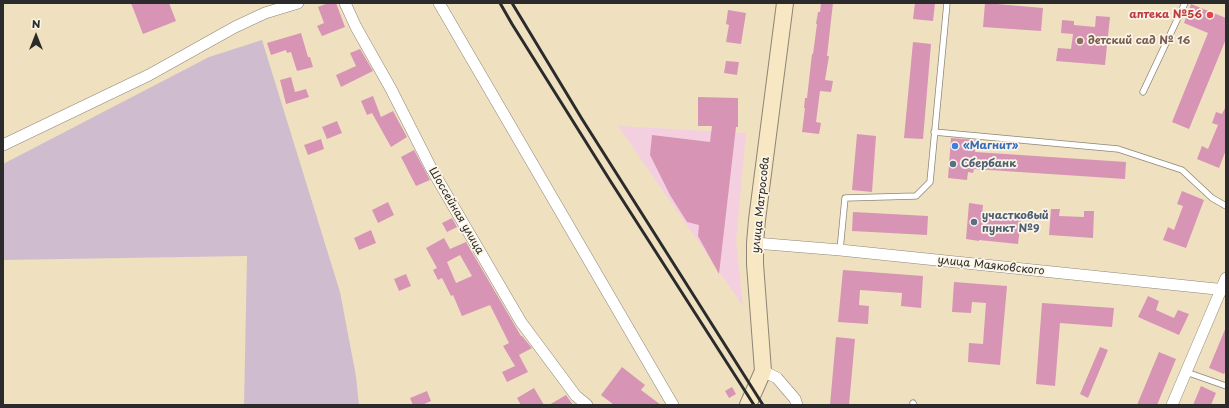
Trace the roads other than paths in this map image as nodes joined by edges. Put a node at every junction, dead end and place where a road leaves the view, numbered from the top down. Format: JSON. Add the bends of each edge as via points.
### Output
{"nodes":[{"id":1,"x":298,"y":3,"type":"edge"},
{"id":2,"x":345,"y":3,"type":"edge"},
{"id":3,"x":439,"y":3,"type":"edge"},
{"id":4,"x":785,"y":3,"type":"edge"},
{"id":5,"x":947,"y":3,"type":"edge"},
{"id":6,"x":1185,"y":3,"type":"edge"},
{"id":7,"x":1143,"y":92,"type":"dead end"},
{"id":8,"x":934,"y":132,"type":"junction"},
{"id":9,"x":3,"y":145,"type":"edge"},
{"id":10,"x":1226,"y":206,"type":"edge"},
{"id":11,"x":756,"y":243,"type":"junction"},
{"id":12,"x":840,"y":250,"type":"junction"},
{"id":13,"x":1226,"y":278,"type":"edge"},
{"id":14,"x":1224,"y":290,"type":"edge"},
{"id":15,"x":763,"y":371,"type":"junction"},
{"id":16,"x":1186,"y":372,"type":"junction"},
{"id":17,"x":1226,"y":386,"type":"edge"},
{"id":18,"x":587,"y":405,"type":"edge"},
{"id":19,"x":673,"y":405,"type":"edge"},
{"id":20,"x":748,"y":405,"type":"edge"},
{"id":21,"x":797,"y":405,"type":"edge"},
{"id":22,"x":1172,"y":405,"type":"edge"}],
"edges":[{"from":1,"to":9,"type":"street","via":[[264,13],[148,75]]},
{"from":2,"to":18,"type":"street","name":"Шоссейная улица","via":[[431,168],[521,322],[576,396]]},
{"from":3,"to":19,"type":"street"},
{"from":4,"to":11,"type":"main road","name":"улица Матросова"},
{"from":5,"to":8,"type":"lane"},
{"from":6,"to":7,"type":"lane"},
{"from":8,"to":10,"type":"lane","via":[[1118,150],[1182,170],[1212,198]]},
{"from":8,"to":12,"type":"lane","via":[[930,182],[916,196],[845,198]]},
{"from":11,"to":12,"type":"street","name":"улица Маяковского"},
{"from":11,"to":15,"type":"main road","name":"улица Матросова","via":[[755,264]]},
{"from":12,"to":14,"type":"street","name":"улица Маяковского"},
{"from":13,"to":14,"type":"street"},
{"from":14,"to":16,"type":"street"},
{"from":15,"to":20,"type":"main road","name":"улица Матросова"},
{"from":15,"to":21,"type":"street","via":[[777,378]]},
{"from":16,"to":17,"type":"lane"},
{"from":16,"to":22,"type":"street"}]}
